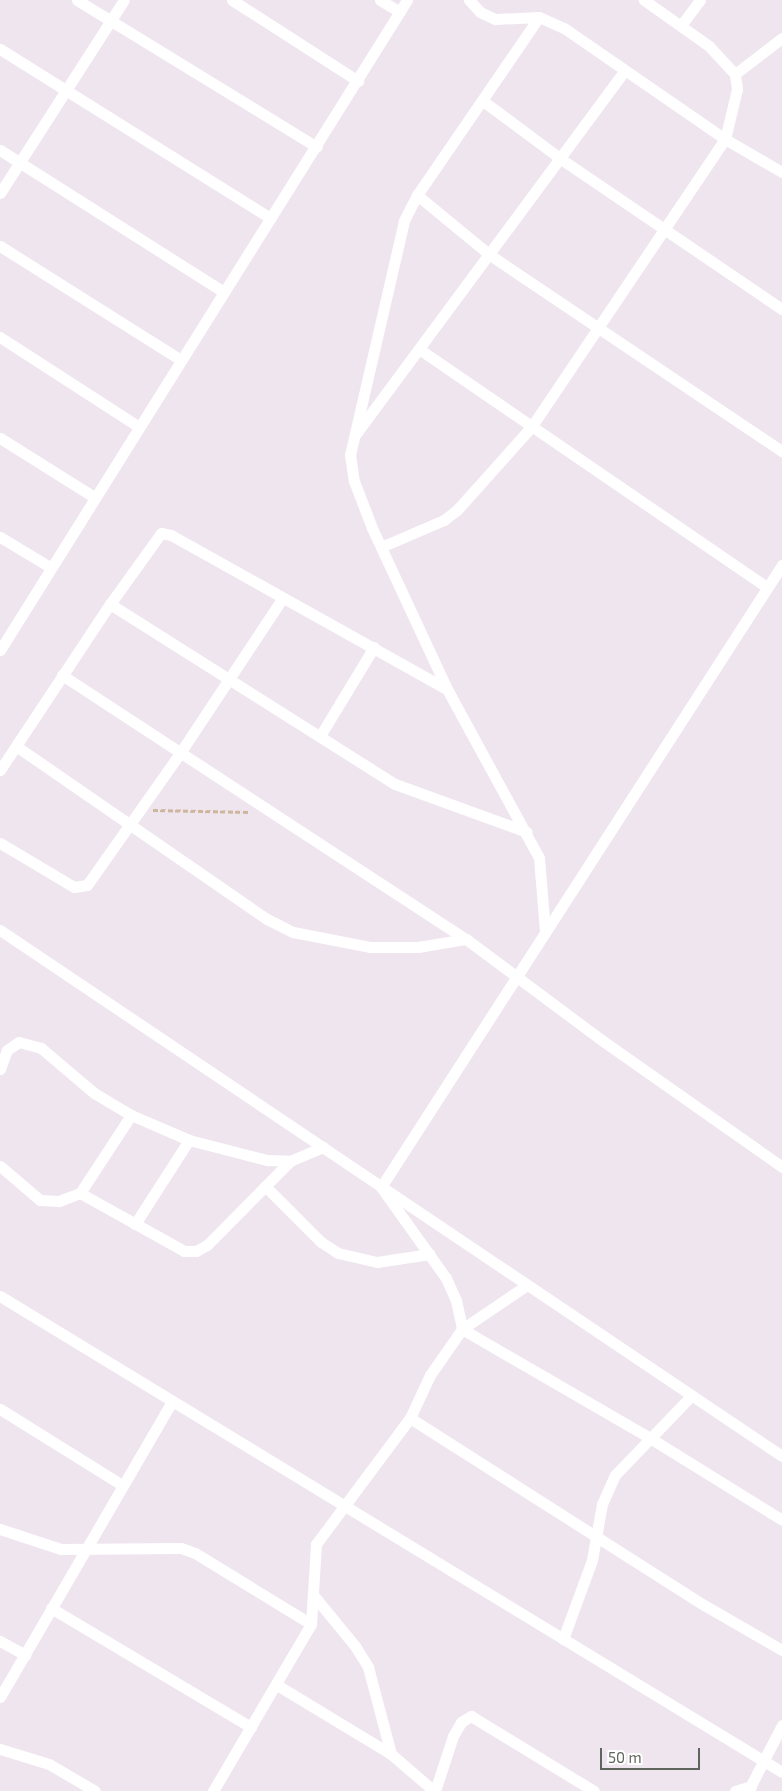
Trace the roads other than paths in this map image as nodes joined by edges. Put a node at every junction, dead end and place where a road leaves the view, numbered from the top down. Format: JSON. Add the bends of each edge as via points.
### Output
{"nodes":[{"id":1,"x":78,"y":0,"type":"edge"},
{"id":2,"x":124,"y":0,"type":"edge"},
{"id":3,"x":232,"y":0,"type":"edge"},
{"id":4,"x":380,"y":0,"type":"edge"},
{"id":5,"x":407,"y":0,"type":"edge"},
{"id":6,"x":469,"y":0,"type":"edge"},
{"id":7,"x":644,"y":0,"type":"edge"},
{"id":8,"x":700,"y":0,"type":"edge"},
{"id":9,"x":400,"y":12,"type":"junction"},
{"id":10,"x":538,"y":17,"type":"junction"},
{"id":11,"x":110,"y":20,"type":"junction"},
{"id":12,"x":682,"y":24,"type":"junction"},
{"id":13,"x":782,"y":38,"type":"edge"},
{"id":14,"x":0,"y":49,"type":"edge"},
{"id":15,"x":624,"y":70,"type":"junction"},
{"id":16,"x":735,"y":74,"type":"junction"},
{"id":17,"x":358,"y":81,"type":"junction"},
{"id":18,"x":66,"y":90,"type":"junction"},
{"id":19,"x":484,"y":100,"type":"junction"},
{"id":20,"x":725,"y":139,"type":"junction"},
{"id":21,"x":317,"y":147,"type":"junction"},
{"id":22,"x":0,"y":150,"type":"edge"},
{"id":23,"x":561,"y":159,"type":"junction"},
{"id":24,"x":20,"y":162,"type":"junction"},
{"id":25,"x":782,"y":172,"type":"edge"},
{"id":26,"x":0,"y":193,"type":"edge"},
{"id":27,"x":417,"y":195,"type":"junction"},
{"id":28,"x":270,"y":218,"type":"junction"},
{"id":29,"x":665,"y":231,"type":"junction"},
{"id":30,"x":0,"y":246,"type":"edge"},
{"id":31,"x":490,"y":255,"type":"junction"},
{"id":32,"x":224,"y":292,"type":"junction"},
{"id":33,"x":782,"y":309,"type":"edge"},
{"id":34,"x":598,"y":329,"type":"junction"},
{"id":35,"x":0,"y":337,"type":"edge"},
{"id":36,"x":419,"y":349,"type":"junction"},
{"id":37,"x":181,"y":360,"type":"junction"},
{"id":38,"x":532,"y":426,"type":"junction"},
{"id":39,"x":139,"y":427,"type":"junction"},
{"id":40,"x":0,"y":438,"type":"edge"},
{"id":41,"x":352,"y":439,"type":"junction"},
{"id":42,"x":782,"y":451,"type":"edge"},
{"id":43,"x":94,"y":497,"type":"junction"},
{"id":44,"x":0,"y":537,"type":"edge"},
{"id":45,"x":381,"y":547,"type":"junction"},
{"id":46,"x":782,"y":565,"type":"edge"},
{"id":47,"x":50,"y":567,"type":"junction"},
{"id":48,"x":767,"y":587,"type":"junction"},
{"id":49,"x":282,"y":599,"type":"junction"},
{"id":50,"x":110,"y":604,"type":"junction"},
{"id":51,"x":5,"y":631,"type":"edge"},
{"id":52,"x":374,"y":648,"type":"junction"},
{"id":53,"x":0,"y":650,"type":"edge"},
{"id":54,"x":62,"y":675,"type":"junction"},
{"id":55,"x":229,"y":678,"type":"junction"},
{"id":56,"x":447,"y":689,"type":"junction"},
{"id":57,"x":320,"y":736,"type":"junction"},
{"id":58,"x":16,"y":746,"type":"junction"},
{"id":59,"x":180,"y":753,"type":"junction"},
{"id":60,"x":0,"y":770,"type":"edge"},
{"id":61,"x":130,"y":823,"type":"junction"},
{"id":62,"x":527,"y":832,"type":"junction"},
{"id":63,"x":0,"y":843,"type":"edge"},
{"id":64,"x":0,"y":930,"type":"edge"},
{"id":65,"x":544,"y":931,"type":"junction"},
{"id":66,"x":466,"y":939,"type":"junction"},
{"id":67,"x":516,"y":978,"type":"junction"},
{"id":68,"x":0,"y":1069,"type":"edge"},
{"id":69,"x":131,"y":1116,"type":"junction"},
{"id":70,"x":189,"y":1140,"type":"junction"},
{"id":71,"x":323,"y":1147,"type":"junction"},
{"id":72,"x":290,"y":1160,"type":"junction"},
{"id":73,"x":0,"y":1166,"type":"edge"},
{"id":74,"x":782,"y":1167,"type":"edge"},
{"id":75,"x":265,"y":1186,"type":"junction"},
{"id":76,"x":381,"y":1187,"type":"junction"},
{"id":77,"x":80,"y":1192,"type":"junction"},
{"id":78,"x":135,"y":1224,"type":"junction"},
{"id":79,"x":429,"y":1254,"type":"junction"},
{"id":80,"x":526,"y":1285,"type":"junction"},
{"id":81,"x":0,"y":1296,"type":"edge"},
{"id":82,"x":462,"y":1329,"type":"junction"},
{"id":83,"x":691,"y":1396,"type":"junction"},
{"id":84,"x":172,"y":1402,"type":"junction"},
{"id":85,"x":0,"y":1409,"type":"edge"},
{"id":86,"x":410,"y":1418,"type":"junction"},
{"id":87,"x":650,"y":1438,"type":"junction"},
{"id":88,"x":782,"y":1456,"type":"edge"},
{"id":89,"x":122,"y":1485,"type":"junction"},
{"id":90,"x":345,"y":1507,"type":"junction"},
{"id":91,"x":782,"y":1520,"type":"edge"},
{"id":92,"x":0,"y":1529,"type":"edge"},
{"id":93,"x":595,"y":1536,"type":"junction"},
{"id":94,"x":84,"y":1551,"type":"junction"},
{"id":95,"x":314,"y":1596,"type":"junction"},
{"id":96,"x":51,"y":1608,"type":"junction"},
{"id":97,"x":311,"y":1624,"type":"junction"},
{"id":98,"x":563,"y":1639,"type":"junction"},
{"id":99,"x":0,"y":1641,"type":"edge"},
{"id":100,"x":782,"y":1650,"type":"edge"},
{"id":101,"x":25,"y":1655,"type":"junction"},
{"id":102,"x":277,"y":1684,"type":"junction"},
{"id":103,"x":0,"y":1697,"type":"edge"},
{"id":104,"x":782,"y":1726,"type":"edge"},
{"id":105,"x":251,"y":1727,"type":"junction"},
{"id":106,"x":0,"y":1749,"type":"edge"},
{"id":107,"x":392,"y":1754,"type":"junction"},
{"id":108,"x":765,"y":1762,"type":"junction"},
{"id":109,"x":782,"y":1772,"type":"edge"},
{"id":110,"x":750,"y":1788,"type":"edge"},
{"id":111,"x":95,"y":1791,"type":"edge"},
{"id":112,"x":212,"y":1791,"type":"edge"},
{"id":113,"x":435,"y":1791,"type":"edge"},
{"id":114,"x":594,"y":1791,"type":"edge"},
{"id":115,"x":735,"y":1791,"type":"edge"}],
"edges":[{"from":1,"to":11,"type":"street"},
{"from":2,"to":11,"type":"street"},
{"from":3,"to":17,"type":"street"},
{"from":4,"to":9,"type":"street"},
{"from":5,"to":9,"type":"street"},
{"from":6,"to":10,"type":"street","via":[[480,12],[495,19]]},
{"from":7,"to":12,"type":"street"},
{"from":8,"to":12,"type":"street"},
{"from":9,"to":17,"type":"street"},
{"from":10,"to":15,"type":"street","via":[[564,28]]},
{"from":10,"to":19,"type":"street"},
{"from":11,"to":18,"type":"street"},
{"from":11,"to":21,"type":"street"},
{"from":12,"to":16,"type":"street","via":[[709,46]]},
{"from":13,"to":16,"type":"street"},
{"from":14,"to":18,"type":"street"},
{"from":15,"to":20,"type":"street"},
{"from":15,"to":23,"type":"street"},
{"from":16,"to":20,"type":"street","via":[[737,89]]},
{"from":17,"to":21,"type":"street"},
{"from":18,"to":24,"type":"street"},
{"from":18,"to":28,"type":"street"},
{"from":19,"to":23,"type":"street"},
{"from":19,"to":27,"type":"street"},
{"from":20,"to":25,"type":"street"},
{"from":20,"to":29,"type":"street"},
{"from":21,"to":28,"type":"street"},
{"from":22,"to":24,"type":"street"},
{"from":23,"to":29,"type":"street"},
{"from":23,"to":31,"type":"street"},
{"from":24,"to":26,"type":"street"},
{"from":24,"to":32,"type":"street"},
{"from":27,"to":31,"type":"street"},
{"from":27,"to":41,"type":"street","via":[[404,221],[396,248]]},
{"from":28,"to":32,"type":"street"},
{"from":29,"to":33,"type":"street"},
{"from":29,"to":34,"type":"street"},
{"from":30,"to":37,"type":"street"},
{"from":31,"to":34,"type":"street"},
{"from":31,"to":36,"type":"street"},
{"from":32,"to":37,"type":"street"},
{"from":34,"to":38,"type":"street"},
{"from":34,"to":42,"type":"street"},
{"from":35,"to":39,"type":"street"},
{"from":36,"to":38,"type":"street"},
{"from":36,"to":41,"type":"street"},
{"from":37,"to":39,"type":"street"},
{"from":38,"to":45,"type":"street","via":[[457,510],[444,520]]},
{"from":38,"to":48,"type":"street"},
{"from":39,"to":43,"type":"street"},
{"from":40,"to":43,"type":"street"},
{"from":41,"to":45,"type":"street","via":[[354,481]]},
{"from":43,"to":47,"type":"street"},
{"from":44,"to":47,"type":"street"},
{"from":45,"to":56,"type":"street"},
{"from":46,"to":48,"type":"street"},
{"from":47,"to":51,"type":"street"},
{"from":48,"to":65,"type":"street"},
{"from":49,"to":50,"type":"street","via":[[171,535],[161,533]]},
{"from":49,"to":52,"type":"street"},
{"from":49,"to":55,"type":"street"},
{"from":50,"to":54,"type":"street"},
{"from":50,"to":55,"type":"street"},
{"from":51,"to":53,"type":"street"},
{"from":52,"to":56,"type":"street"},
{"from":52,"to":57,"type":"street"},
{"from":54,"to":58,"type":"street"},
{"from":54,"to":59,"type":"street"},
{"from":55,"to":57,"type":"street"},
{"from":55,"to":59,"type":"street"},
{"from":56,"to":62,"type":"street"},
{"from":57,"to":62,"type":"street","via":[[395,784]]},
{"from":58,"to":60,"type":"street"},
{"from":58,"to":61,"type":"street"},
{"from":59,"to":61,"type":"street"},
{"from":59,"to":66,"type":"street","via":[[276,812]]},
{"from":61,"to":63,"type":"street","via":[[87,885],[81,888]]},
{"from":61,"to":66,"type":"street","via":[[267,919],[293,932],[370,947],[418,947]]},
{"from":62,"to":65,"type":"street","via":[[539,858]]},
{"from":64,"to":71,"type":"street"},
{"from":65,"to":67,"type":"street"},
{"from":66,"to":67,"type":"street"},
{"from":67,"to":74,"type":"street"},
{"from":67,"to":76,"type":"street"},
{"from":68,"to":69,"type":"street","via":[[7,1050],[19,1042],[41,1048],[94,1093]]},
{"from":69,"to":70,"type":"street"},
{"from":69,"to":77,"type":"street"},
{"from":70,"to":72,"type":"street","via":[[246,1156]]},
{"from":70,"to":78,"type":"street"},
{"from":71,"to":72,"type":"street"},
{"from":71,"to":76,"type":"street"},
{"from":72,"to":75,"type":"street"},
{"from":73,"to":77,"type":"street","via":[[40,1200],[59,1201]]},
{"from":75,"to":78,"type":"street","via":[[196,1251],[184,1251]]},
{"from":75,"to":79,"type":"street","via":[[321,1242],[338,1253],[377,1262]]},
{"from":76,"to":79,"type":"street"},
{"from":76,"to":80,"type":"street"},
{"from":77,"to":78,"type":"street"},
{"from":79,"to":82,"type":"street","via":[[446,1278],[456,1300]]},
{"from":80,"to":82,"type":"street"},
{"from":80,"to":83,"type":"street"},
{"from":81,"to":84,"type":"street"},
{"from":82,"to":86,"type":"street","via":[[430,1374]]},
{"from":82,"to":87,"type":"street"},
{"from":83,"to":87,"type":"street"},
{"from":83,"to":88,"type":"street"},
{"from":84,"to":89,"type":"street"},
{"from":84,"to":90,"type":"street"},
{"from":85,"to":89,"type":"street"},
{"from":86,"to":90,"type":"street"},
{"from":86,"to":93,"type":"street"},
{"from":87,"to":91,"type":"street"},
{"from":87,"to":93,"type":"street","via":[[615,1475],[602,1504]]},
{"from":89,"to":94,"type":"street"},
{"from":90,"to":95,"type":"street","via":[[316,1544]]},
{"from":90,"to":98,"type":"street"},
{"from":92,"to":94,"type":"street","via":[[34,1543]]},
{"from":93,"to":98,"type":"street","via":[[592,1560]]},
{"from":93,"to":100,"type":"street"},
{"from":94,"to":96,"type":"street"},
{"from":94,"to":97,"type":"street","via":[[181,1548],[195,1553]]},
{"from":95,"to":97,"type":"street"},
{"from":95,"to":107,"type":"street","via":[[355,1646],[368,1668]]},
{"from":96,"to":101,"type":"street"},
{"from":96,"to":105,"type":"street"},
{"from":97,"to":102,"type":"street"},
{"from":98,"to":108,"type":"street"},
{"from":99,"to":101,"type":"street"},
{"from":101,"to":103,"type":"street"},
{"from":102,"to":105,"type":"street"},
{"from":102,"to":107,"type":"street"},
{"from":104,"to":108,"type":"street"},
{"from":105,"to":112,"type":"street"},
{"from":106,"to":111,"type":"street","via":[[49,1764]]},
{"from":107,"to":113,"type":"street"},
{"from":108,"to":109,"type":"street"},
{"from":108,"to":110,"type":"street"},
{"from":110,"to":115,"type":"street"},
{"from":113,"to":114,"type":"street","via":[[453,1736],[460,1722],[471,1716]]}]}
